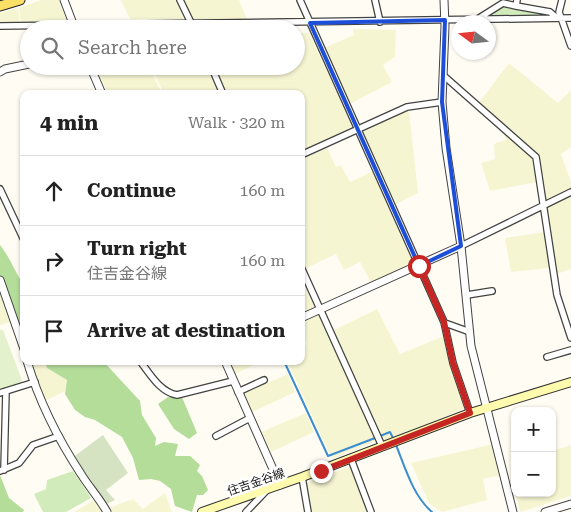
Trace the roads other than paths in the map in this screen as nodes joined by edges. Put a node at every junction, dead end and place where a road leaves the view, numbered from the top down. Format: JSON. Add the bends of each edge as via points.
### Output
{"nodes":[{"id":1,"x":20,"y":0,"type":"edge"},
{"id":2,"x":64,"y":0,"type":"edge"},
{"id":3,"x":180,"y":0,"type":"edge"},
{"id":4,"x":300,"y":0,"type":"edge"},
{"id":5,"x":375,"y":0,"type":"edge"},
{"id":6,"x":444,"y":0,"type":"edge"},
{"id":7,"x":562,"y":0,"type":"edge"},
{"id":8,"x":516,"y":3,"type":"edge"},
{"id":9,"x":0,"y":6,"type":"edge"},
{"id":10,"x":482,"y":15,"type":"edge"},
{"id":11,"x":559,"y":18,"type":"junction"},
{"id":12,"x":571,"y":18,"type":"edge"},
{"id":13,"x":496,"y":19,"type":"edge"},
{"id":14,"x":71,"y":20,"type":"edge"},
{"id":15,"x":189,"y":20,"type":"edge"},
{"id":16,"x":445,"y":20,"type":"junction"},
{"id":17,"x":451,"y":20,"type":"edge"},
{"id":18,"x":380,"y":22,"type":"junction"},
{"id":19,"x":305,"y":23,"type":"edge"},
{"id":20,"x":310,"y":23,"type":"junction"},
{"id":21,"x":0,"y":26,"type":"edge"},
{"id":22,"x":20,"y":26,"type":"edge"},
{"id":23,"x":571,"y":46,"type":"edge"},
{"id":24,"x":20,"y":66,"type":"edge"},
{"id":25,"x":0,"y":72,"type":"edge"},
{"id":26,"x":94,"y":75,"type":"edge"},
{"id":27,"x":214,"y":75,"type":"edge"},
{"id":28,"x":444,"y":76,"type":"junction"},
{"id":29,"x":100,"y":90,"type":"edge"},
{"id":30,"x":221,"y":90,"type":"edge"},
{"id":31,"x":442,"y":102,"type":"junction"},
{"id":32,"x":358,"y":130,"type":"junction"},
{"id":33,"x":305,"y":153,"type":"edge"},
{"id":34,"x":0,"y":189,"type":"edge"},
{"id":35,"x":571,"y":192,"type":"edge"},
{"id":36,"x":544,"y":207,"type":"junction"},
{"id":37,"x":20,"y":232,"type":"edge"},
{"id":38,"x":461,"y":246,"type":"junction"},
{"id":39,"x":419,"y":266,"type":"junction"},
{"id":40,"x":305,"y":276,"type":"edge"},
{"id":41,"x":0,"y":280,"type":"edge"},
{"id":42,"x":492,"y":291,"type":"dead end"},
{"id":43,"x":467,"y":295,"type":"junction"},
{"id":44,"x":320,"y":310,"type":"junction"},
{"id":45,"x":305,"y":316,"type":"edge"},
{"id":46,"x":568,"y":322,"type":"edge"},
{"id":47,"x":445,"y":323,"type":"junction"},
{"id":48,"x":470,"y":332,"type":"junction"},
{"id":49,"x":20,"y":338,"type":"edge"},
{"id":50,"x":571,"y":338,"type":"edge"},
{"id":51,"x":571,"y":350,"type":"edge"},
{"id":52,"x":547,"y":358,"type":"dead end"},
{"id":53,"x":29,"y":365,"type":"edge"},
{"id":54,"x":143,"y":365,"type":"edge"},
{"id":55,"x":227,"y":365,"type":"edge"},
{"id":56,"x":264,"y":380,"type":"dead end"},
{"id":57,"x":233,"y":381,"type":"junction"},
{"id":58,"x":35,"y":382,"type":"junction"},
{"id":59,"x":571,"y":382,"type":"edge"},
{"id":60,"x":3,"y":392,"type":"edge"},
{"id":61,"x":238,"y":392,"type":"junction"},
{"id":62,"x":487,"y":408,"type":"junction"},
{"id":63,"x":470,"y":413,"type":"junction"},
{"id":64,"x":250,"y":418,"type":"junction"},
{"id":65,"x":59,"y":436,"type":"junction"},
{"id":66,"x":216,"y":436,"type":"dead end"},
{"id":67,"x":381,"y":443,"type":"junction"},
{"id":68,"x":351,"y":459,"type":"junction"},
{"id":69,"x":2,"y":470,"type":"edge"},
{"id":70,"x":302,"y":477,"type":"junction"},
{"id":71,"x":280,"y":485,"type":"junction"},
{"id":72,"x":269,"y":489,"type":"junction"},
{"id":73,"x":571,"y":504,"type":"edge"},
{"id":74,"x":108,"y":512,"type":"edge"},
{"id":75,"x":202,"y":512,"type":"edge"},
{"id":76,"x":246,"y":512,"type":"edge"},
{"id":77,"x":308,"y":512,"type":"edge"},
{"id":78,"x":371,"y":512,"type":"edge"},
{"id":79,"x":513,"y":512,"type":"edge"},
{"id":80,"x":545,"y":512,"type":"edge"}],
"edges":[{"from":1,"to":9,"type":"main road"},
{"from":2,"to":14,"type":"street"},
{"from":3,"to":15,"type":"street"},
{"from":4,"to":20,"type":"street"},
{"from":5,"to":18,"type":"street"},
{"from":6,"to":16,"type":"street"},
{"from":7,"to":11,"type":"street"},
{"from":8,"to":10,"type":"street","via":[[502,3]]},
{"from":8,"to":11,"type":"street","via":[[550,12]]},
{"from":11,"to":12,"type":"street"},
{"from":11,"to":13,"type":"street"},
{"from":11,"to":23,"type":"street"},
{"from":16,"to":17,"type":"street"},
{"from":16,"to":18,"type":"street"},
{"from":16,"to":28,"type":"street"},
{"from":18,"to":20,"type":"street"},
{"from":19,"to":20,"type":"street"},
{"from":20,"to":32,"type":"street"},
{"from":21,"to":22,"type":"street"},
{"from":24,"to":25,"type":"street"},
{"from":26,"to":29,"type":"street"},
{"from":27,"to":30,"type":"street"},
{"from":28,"to":31,"type":"street"},
{"from":28,"to":36,"type":"street","via":[[536,157]]},
{"from":31,"to":32,"type":"street","via":[[407,107]]},
{"from":31,"to":38,"type":"street"},
{"from":32,"to":33,"type":"street"},
{"from":32,"to":39,"type":"street"},
{"from":34,"to":37,"type":"street"},
{"from":35,"to":36,"type":"street"},
{"from":36,"to":38,"type":"street"},
{"from":36,"to":46,"type":"street","via":[[557,295]]},
{"from":38,"to":39,"type":"street"},
{"from":38,"to":43,"type":"street"},
{"from":39,"to":44,"type":"street"},
{"from":39,"to":47,"type":"street"},
{"from":40,"to":44,"type":"street"},
{"from":41,"to":49,"type":"street"},
{"from":42,"to":43,"type":"street"},
{"from":43,"to":48,"type":"street"},
{"from":44,"to":45,"type":"street"},
{"from":44,"to":67,"type":"street"},
{"from":46,"to":50,"type":"street"},
{"from":47,"to":48,"type":"street"},
{"from":47,"to":63,"type":"street","via":[[453,363]]},
{"from":48,"to":62,"type":"street"},
{"from":51,"to":52,"type":"street"},
{"from":53,"to":58,"type":"street"},
{"from":54,"to":57,"type":"street","via":[[170,394]]},
{"from":55,"to":57,"type":"street"},
{"from":56,"to":61,"type":"street"},
{"from":57,"to":61,"type":"street"},
{"from":58,"to":60,"type":"street"},
{"from":58,"to":65,"type":"street"},
{"from":59,"to":62,"type":"main road","name":"住吉金谷線"},
{"from":60,"to":69,"type":"street"},
{"from":61,"to":64,"type":"street"},
{"from":62,"to":63,"type":"main road","name":"住吉金谷線"},
{"from":62,"to":79,"type":"street"},
{"from":63,"to":67,"type":"main road","name":"住吉金谷線","via":[[395,442]]},
{"from":64,"to":66,"type":"street"},
{"from":64,"to":71,"type":"street"},
{"from":65,"to":69,"type":"street","via":[[32,445],[19,464]]},
{"from":65,"to":74,"type":"street"},
{"from":67,"to":68,"type":"main road","name":"住吉金谷線"},
{"from":68,"to":70,"type":"main road","name":"住吉金谷線"},
{"from":68,"to":78,"type":"street"},
{"from":70,"to":71,"type":"main road","name":"住吉金谷線"},
{"from":70,"to":77,"type":"street"},
{"from":71,"to":72,"type":"main road","name":"住吉金谷線"},
{"from":72,"to":75,"type":"main road","name":"住吉金谷線"},
{"from":72,"to":76,"type":"street"},
{"from":73,"to":80,"type":"street"}]}
